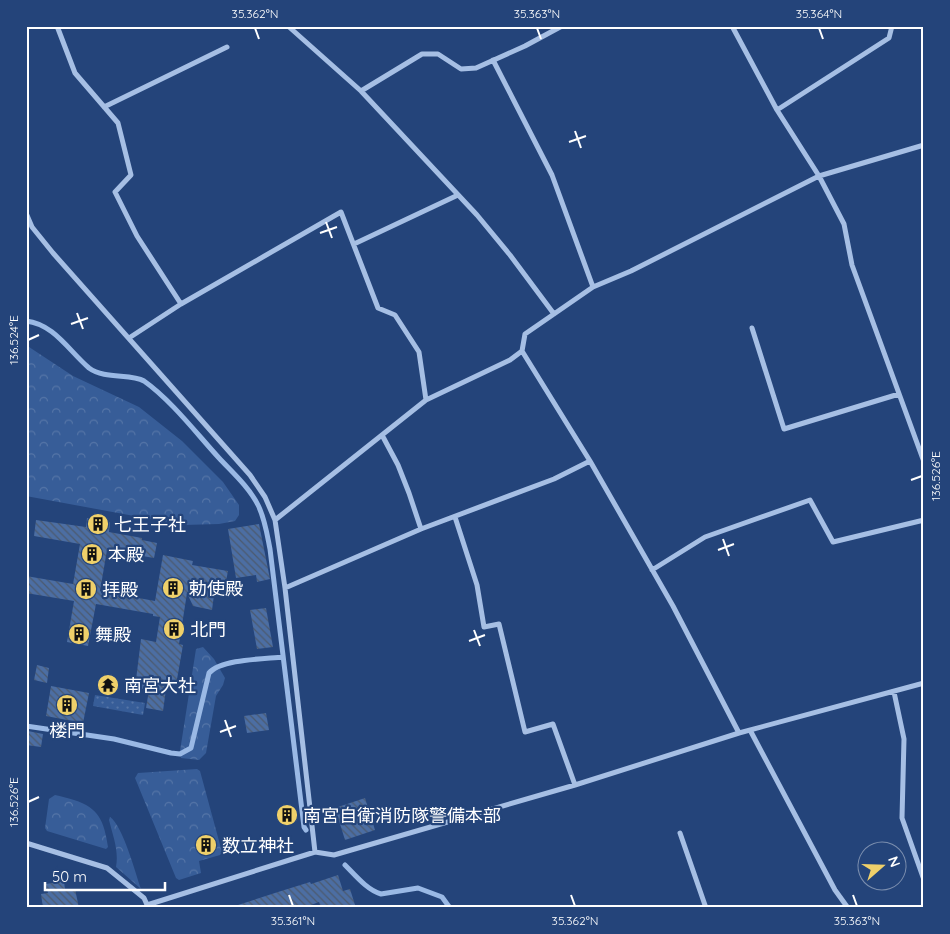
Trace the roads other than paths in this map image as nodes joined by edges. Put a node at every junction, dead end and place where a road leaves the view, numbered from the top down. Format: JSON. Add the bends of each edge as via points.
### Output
{"nodes":[{"id":1,"x":57,"y":26,"type":"edge"},
{"id":2,"x":288,"y":26,"type":"edge"},
{"id":3,"x":562,"y":26,"type":"edge"},
{"id":4,"x":732,"y":26,"type":"edge"},
{"id":5,"x":892,"y":26,"type":"edge"},
{"id":6,"x":227,"y":47,"type":"dead end"},
{"id":7,"x":493,"y":60,"type":"junction"},
{"id":8,"x":361,"y":91,"type":"junction"},
{"id":9,"x":104,"y":107,"type":"junction"},
{"id":10,"x":777,"y":110,"type":"junction"},
{"id":11,"x":924,"y":146,"type":"edge"},
{"id":12,"x":820,"y":176,"type":"junction"},
{"id":13,"x":458,"y":195,"type":"junction"},
{"id":14,"x":26,"y":213,"type":"edge"},
{"id":15,"x":354,"y":244,"type":"junction"},
{"id":16,"x":593,"y":287,"type":"junction"},
{"id":17,"x":181,"y":304,"type":"junction"},
{"id":18,"x":554,"y":314,"type":"junction"},
{"id":19,"x":752,"y":328,"type":"dead end"},
{"id":20,"x":129,"y":338,"type":"junction"},
{"id":21,"x":522,"y":351,"type":"junction"},
{"id":22,"x":899,"y":394,"type":"junction"},
{"id":23,"x":426,"y":400,"type":"junction"},
{"id":24,"x":382,"y":435,"type":"junction"},
{"id":25,"x":590,"y":461,"type":"junction"},
{"id":26,"x":924,"y":462,"type":"edge"},
{"id":27,"x":455,"y":517,"type":"junction"},
{"id":28,"x":275,"y":520,"type":"junction"},
{"id":29,"x":924,"y":520,"type":"edge"},
{"id":30,"x":420,"y":529,"type":"junction"},
{"id":31,"x":652,"y":570,"type":"junction"},
{"id":32,"x":285,"y":588,"type":"junction"},
{"id":33,"x":924,"y":683,"type":"edge"},
{"id":34,"x":894,"y":692,"type":"junction"},
{"id":35,"x":750,"y":730,"type":"junction"},
{"id":36,"x":739,"y":733,"type":"junction"},
{"id":37,"x":575,"y":785,"type":"junction"},
{"id":38,"x":680,"y":833,"type":"dead end"},
{"id":39,"x":26,"y":844,"type":"edge"},
{"id":40,"x":315,"y":852,"type":"junction"},
{"id":41,"x":924,"y":880,"type":"edge"},
{"id":42,"x":148,"y":906,"type":"edge"},
{"id":43,"x":706,"y":908,"type":"edge"},
{"id":44,"x":848,"y":908,"type":"edge"}],
"edges":[{"from":1,"to":9,"type":"street","via":[[75,73]]},
{"from":2,"to":8,"type":"street"},
{"from":3,"to":7,"type":"street"},
{"from":4,"to":10,"type":"street"},
{"from":5,"to":10,"type":"street","via":[[888,38]]},
{"from":6,"to":9,"type":"street"},
{"from":7,"to":8,"type":"street","via":[[476,68],[461,69],[438,54],[422,54]]},
{"from":7,"to":16,"type":"street","via":[[552,175]]},
{"from":8,"to":13,"type":"street"},
{"from":9,"to":17,"type":"street","via":[[118,123],[131,175],[115,192],[137,236]]},
{"from":10,"to":12,"type":"street"},
{"from":11,"to":12,"type":"street"},
{"from":12,"to":16,"type":"street"},
{"from":12,"to":22,"type":"street","via":[[844,224],[852,265]]},
{"from":13,"to":15,"type":"street"},
{"from":13,"to":18,"type":"street","via":[[510,255]]},
{"from":14,"to":20,"type":"street","via":[[32,227],[52,253]]},
{"from":15,"to":17,"type":"street","via":[[342,212]]},
{"from":15,"to":23,"type":"street","via":[[378,308],[395,315],[419,352]]},
{"from":16,"to":18,"type":"street"},
{"from":17,"to":20,"type":"street"},
{"from":18,"to":21,"type":"street","via":[[526,334]]},
{"from":19,"to":22,"type":"street","via":[[784,429]]},
{"from":20,"to":28,"type":"street","via":[[250,475]]},
{"from":21,"to":23,"type":"street","via":[[510,360]]},
{"from":21,"to":25,"type":"street"},
{"from":22,"to":26,"type":"street"},
{"from":23,"to":24,"type":"street"},
{"from":24,"to":28,"type":"street"},
{"from":24,"to":30,"type":"street","via":[[409,492]]},
{"from":25,"to":27,"type":"street","via":[[554,479]]},
{"from":25,"to":31,"type":"street"},
{"from":27,"to":30,"type":"street"},
{"from":27,"to":37,"type":"street","via":[[477,585],[484,627],[500,624],[526,732],[554,724]]},
{"from":28,"to":32,"type":"street"},
{"from":29,"to":31,"type":"street","via":[[833,542],[810,500],[706,537]]},
{"from":30,"to":32,"type":"street"},
{"from":31,"to":36,"type":"street"},
{"from":32,"to":40,"type":"street"},
{"from":33,"to":34,"type":"street"},
{"from":34,"to":35,"type":"street"},
{"from":34,"to":41,"type":"street","via":[[904,739],[902,818]]},
{"from":35,"to":36,"type":"street"},
{"from":35,"to":44,"type":"street","via":[[835,890]]},
{"from":36,"to":37,"type":"street"},
{"from":37,"to":40,"type":"street","via":[[334,854]]},
{"from":38,"to":43,"type":"street"},
{"from":39,"to":42,"type":"street","via":[[107,868],[144,898]]},
{"from":40,"to":42,"type":"street"}]}
